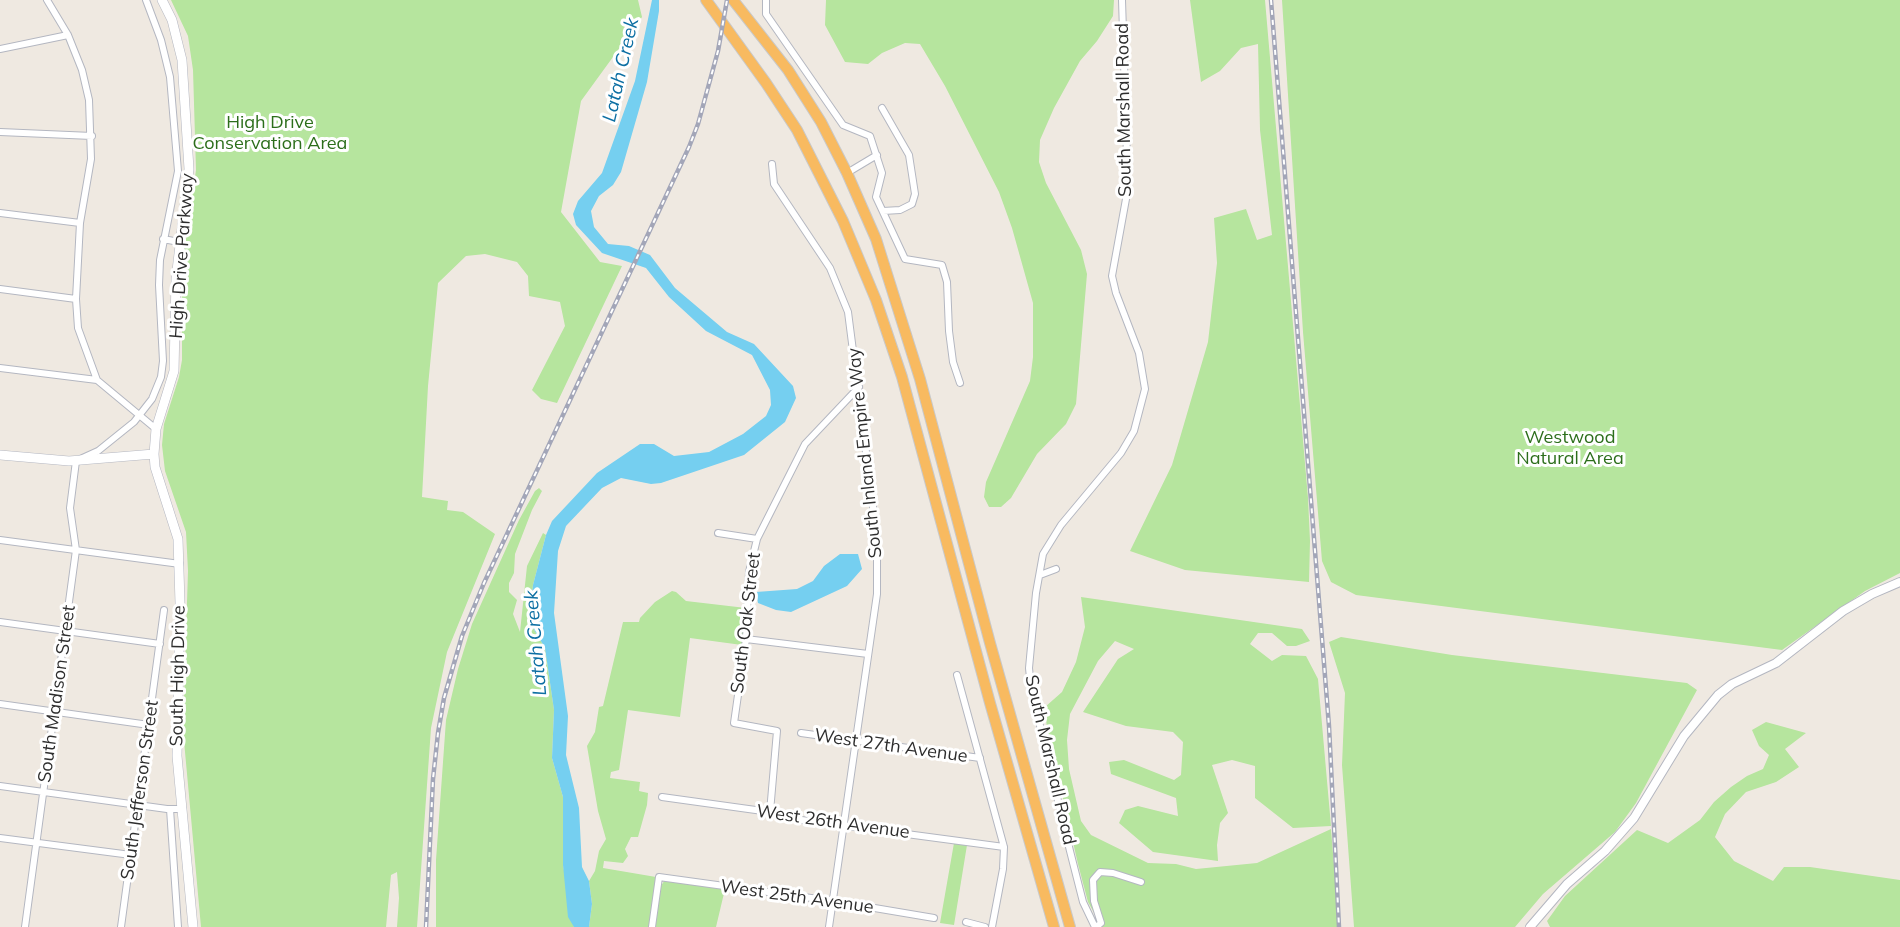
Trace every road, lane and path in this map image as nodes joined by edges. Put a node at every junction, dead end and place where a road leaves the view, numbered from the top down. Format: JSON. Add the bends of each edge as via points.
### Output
{"nodes":[{"id":1,"x":47,"y":0,"type":"edge"},
{"id":2,"x":146,"y":0,"type":"edge"},
{"id":3,"x":162,"y":0,"type":"edge"},
{"id":4,"x":706,"y":0,"type":"edge"},
{"id":5,"x":733,"y":0,"type":"edge"},
{"id":6,"x":766,"y":0,"type":"edge"},
{"id":7,"x":1122,"y":0,"type":"edge"},
{"id":8,"x":68,"y":35,"type":"junction"},
{"id":9,"x":0,"y":49,"type":"edge"},
{"id":10,"x":184,"y":76,"type":"junction"},
{"id":11,"x":170,"y":77,"type":"junction"},
{"id":12,"x":882,"y":108,"type":"dead end"},
{"id":13,"x":0,"y":132,"type":"edge"},
{"id":14,"x":92,"y":136,"type":"junction"},
{"id":15,"x":877,"y":155,"type":"junction"},
{"id":16,"x":772,"y":164,"type":"dead end"},
{"id":17,"x":847,"y":173,"type":"junction"},
{"id":18,"x":883,"y":211,"type":"junction"},
{"id":19,"x":0,"y":213,"type":"edge"},
{"id":20,"x":80,"y":223,"type":"junction"},
{"id":21,"x":163,"y":239,"type":"junction"},
{"id":22,"x":180,"y":242,"type":"junction"},
{"id":23,"x":0,"y":289,"type":"edge"},
{"id":24,"x":76,"y":299,"type":"junction"},
{"id":25,"x":160,"y":311,"type":"junction"},
{"id":26,"x":176,"y":312,"type":"junction"},
{"id":27,"x":0,"y":368,"type":"edge"},
{"id":28,"x":97,"y":380,"type":"junction"},
{"id":29,"x":960,"y":383,"type":"dead end"},
{"id":30,"x":859,"y":387,"type":"junction"},
{"id":31,"x":139,"y":416,"type":"junction"},
{"id":32,"x":156,"y":429,"type":"junction"},
{"id":33,"x":153,"y":454,"type":"junction"},
{"id":34,"x":0,"y":455,"type":"edge"},
{"id":35,"x":76,"y":461,"type":"junction"},
{"id":36,"x":718,"y":533,"type":"dead end"},
{"id":37,"x":757,"y":539,"type":"junction"},
{"id":38,"x":0,"y":540,"type":"edge"},
{"id":39,"x":76,"y":551,"type":"junction"},
{"id":40,"x":952,"y":559,"type":"junction"},
{"id":41,"x":180,"y":564,"type":"junction"},
{"id":42,"x":1056,"y":569,"type":"dead end"},
{"id":43,"x":1040,"y":575,"type":"junction"},
{"id":44,"x":1900,"y":582,"type":"edge"},
{"id":45,"x":164,"y":611,"type":"dead end"},
{"id":46,"x":0,"y":622,"type":"edge"},
{"id":47,"x":65,"y":631,"type":"junction"},
{"id":48,"x":746,"y":639,"type":"junction"},
{"id":49,"x":990,"y":643,"type":"junction"},
{"id":50,"x":160,"y":644,"type":"junction"},
{"id":51,"x":868,"y":654,"type":"junction"},
{"id":52,"x":957,"y":675,"type":"dead end"},
{"id":53,"x":0,"y":704,"type":"edge"},
{"id":54,"x":55,"y":712,"type":"junction"},
{"id":55,"x":149,"y":725,"type":"junction"},
{"id":56,"x":801,"y":733,"type":"dead end"},
{"id":57,"x":856,"y":740,"type":"junction"},
{"id":58,"x":980,"y":758,"type":"junction"},
{"id":59,"x":0,"y":786,"type":"edge"},
{"id":60,"x":44,"y":792,"type":"junction"},
{"id":61,"x":662,"y":797,"type":"dead end"},
{"id":62,"x":139,"y":805,"type":"junction"},
{"id":63,"x":170,"y":809,"type":"junction"},
{"id":64,"x":183,"y":809,"type":"junction"},
{"id":65,"x":770,"y":812,"type":"junction"},
{"id":66,"x":844,"y":825,"type":"junction"},
{"id":67,"x":0,"y":838,"type":"edge"},
{"id":68,"x":36,"y":842,"type":"junction"},
{"id":69,"x":1004,"y":846,"type":"junction"},
{"id":70,"x":131,"y":855,"type":"junction"},
{"id":71,"x":1141,"y":882,"type":"dead end"},
{"id":72,"x":833,"y":901,"type":"junction"},
{"id":73,"x":933,"y":918,"type":"dead end"},
{"id":74,"x":966,"y":922,"type":"dead end"},
{"id":75,"x":25,"y":927,"type":"edge"},
{"id":76,"x":121,"y":927,"type":"edge"},
{"id":77,"x":178,"y":927,"type":"edge"},
{"id":78,"x":193,"y":927,"type":"edge"},
{"id":79,"x":652,"y":927,"type":"edge"},
{"id":80,"x":830,"y":927,"type":"edge"},
{"id":81,"x":985,"y":927,"type":"edge"},
{"id":82,"x":992,"y":927,"type":"edge"},
{"id":83,"x":1054,"y":927,"type":"edge"},
{"id":84,"x":1070,"y":927,"type":"edge"},
{"id":85,"x":1095,"y":927,"type":"edge"},
{"id":86,"x":1530,"y":927,"type":"edge"}],
"edges":[{"from":1,"to":8,"type":"street"},
{"from":2,"to":11,"type":"street"},
{"from":3,"to":10,"type":"main road","name":"High Drive Parkway","via":[[179,42]]},
{"from":4,"to":40,"type":"highway","via":[[797,130],[843,221],[902,377]]},
{"from":5,"to":17,"type":"highway","via":[[788,70]]},
{"from":6,"to":15,"type":"street","via":[[766,14],[843,125],[870,136]]},
{"from":7,"to":43,"type":"street","name":"South Marshall Road","via":[[1128,188],[1112,276],[1139,353],[1145,390],[1134,431],[1061,525],[1043,554]]},
{"from":8,"to":9,"type":"street"},
{"from":8,"to":14,"type":"street","via":[[82,70]]},
{"from":10,"to":11,"type":"street"},
{"from":10,"to":22,"type":"main road","name":"High Drive Parkway","via":[[189,169]]},
{"from":11,"to":21,"type":"street","via":[[178,171]]},
{"from":12,"to":18,"type":"street","via":[[909,155],[915,194],[912,204]]},
{"from":13,"to":14,"type":"street"},
{"from":14,"to":20,"type":"street"},
{"from":15,"to":17,"type":"street"},
{"from":15,"to":18,"type":"street","via":[[882,173],[876,197]]},
{"from":16,"to":30,"type":"street","name":"South Inland Empire Way","via":[[774,184],[842,292]]},
{"from":17,"to":49,"type":"highway","via":[[896,299]]},
{"from":18,"to":29,"type":"street","via":[[905,258],[942,265],[953,362]]},
{"from":19,"to":20,"type":"street"},
{"from":20,"to":24,"type":"street"},
{"from":21,"to":22,"type":"street"},
{"from":21,"to":25,"type":"street"},
{"from":22,"to":26,"type":"main road","name":"High Drive Parkway"},
{"from":23,"to":24,"type":"street"},
{"from":24,"to":28,"type":"street","via":[[78,328]]},
{"from":25,"to":26,"type":"street"},
{"from":25,"to":31,"type":"street","via":[[161,377]]},
{"from":26,"to":32,"type":"main road","name":"High Drive Parkway","via":[[174,371]]},
{"from":27,"to":28,"type":"street"},
{"from":28,"to":31,"type":"street"},
{"from":30,"to":37,"type":"street","name":"South Oak Street","via":[[805,444]]},
{"from":30,"to":51,"type":"street","name":"South Inland Empire Way","via":[[877,538],[877,594]]},
{"from":31,"to":32,"type":"street"},
{"from":31,"to":35,"type":"street","via":[[108,444]]},
{"from":32,"to":33,"type":"main road","name":"South High Drive"},
{"from":33,"to":35,"type":"main road"},
{"from":33,"to":41,"type":"main road","name":"South High Drive","via":[[178,539]]},
{"from":34,"to":35,"type":"main road"},
{"from":35,"to":39,"type":"street","name":"South Madison Street","via":[[70,508]]},
{"from":36,"to":37,"type":"street"},
{"from":37,"to":48,"type":"street","name":"South Oak Street","via":[[749,572]]},
{"from":38,"to":39,"type":"street"},
{"from":39,"to":41,"type":"street"},
{"from":39,"to":47,"type":"street","name":"South Madison Street"},
{"from":40,"to":49,"type":"highway","via":[[964,562]]},
{"from":40,"to":83,"type":"highway","via":[[947,568],[977,655]]},
{"from":41,"to":64,"type":"main road","name":"South High Drive","via":[[177,734]]},
{"from":42,"to":43,"type":"street"},
{"from":43,"to":85,"type":"street","name":"South Marshall Road","via":[[1029,668],[1031,688],[1083,902]]},
{"from":44,"to":86,"type":"street","via":[[1853,605],[1776,663],[1718,695],[1684,736],[1634,818]]},
{"from":45,"to":50,"type":"street","name":"South Jefferson Street"},
{"from":46,"to":47,"type":"street"},
{"from":47,"to":50,"type":"street"},
{"from":47,"to":54,"type":"street","name":"South Madison Street"},
{"from":48,"to":51,"type":"street"},
{"from":48,"to":65,"type":"street","name":"South Oak Street","via":[[734,724],[777,731]]},
{"from":49,"to":84,"type":"highway"},
{"from":50,"to":55,"type":"street","name":"South Jefferson Street"},
{"from":51,"to":57,"type":"street","name":"South Inland Empire Way"},
{"from":52,"to":58,"type":"street"},
{"from":53,"to":54,"type":"street"},
{"from":54,"to":55,"type":"street"},
{"from":54,"to":60,"type":"street","name":"South Madison Street"},
{"from":55,"to":62,"type":"street","name":"South Jefferson Street"},
{"from":56,"to":57,"type":"street","name":"West 27th Avenue"},
{"from":57,"to":58,"type":"street","name":"West 27th Avenue"},
{"from":57,"to":66,"type":"street","name":"South Inland Empire Way"},
{"from":58,"to":69,"type":"street"},
{"from":59,"to":60,"type":"street"},
{"from":60,"to":62,"type":"street"},
{"from":60,"to":68,"type":"street","name":"South Madison Street"},
{"from":61,"to":65,"type":"street","name":"West 26th Avenue"},
{"from":62,"to":63,"type":"street"},
{"from":62,"to":70,"type":"street","name":"South Jefferson Street"},
{"from":63,"to":64,"type":"street"},
{"from":63,"to":77,"type":"street"},
{"from":64,"to":78,"type":"main road","name":"South High Drive"},
{"from":65,"to":66,"type":"street","name":"West 26th Avenue"},
{"from":66,"to":69,"type":"street","name":"West 26th Avenue"},
{"from":66,"to":72,"type":"street","name":"South Inland Empire Way"},
{"from":67,"to":68,"type":"street"},
{"from":68,"to":70,"type":"street"},
{"from":68,"to":75,"type":"street","name":"South Madison Street"},
{"from":69,"to":82,"type":"street"},
{"from":70,"to":76,"type":"street","name":"South Jefferson Street"},
{"from":71,"to":85,"type":"street","via":[[1100,872],[1093,880],[1101,923]]},
{"from":72,"to":73,"type":"street","name":"West 25th Avenue"},
{"from":72,"to":79,"type":"street","name":"West 25th Avenue","via":[[659,877]]},
{"from":72,"to":80,"type":"street","name":"South Inland Empire Way"},
{"from":74,"to":81,"type":"street"}]}
